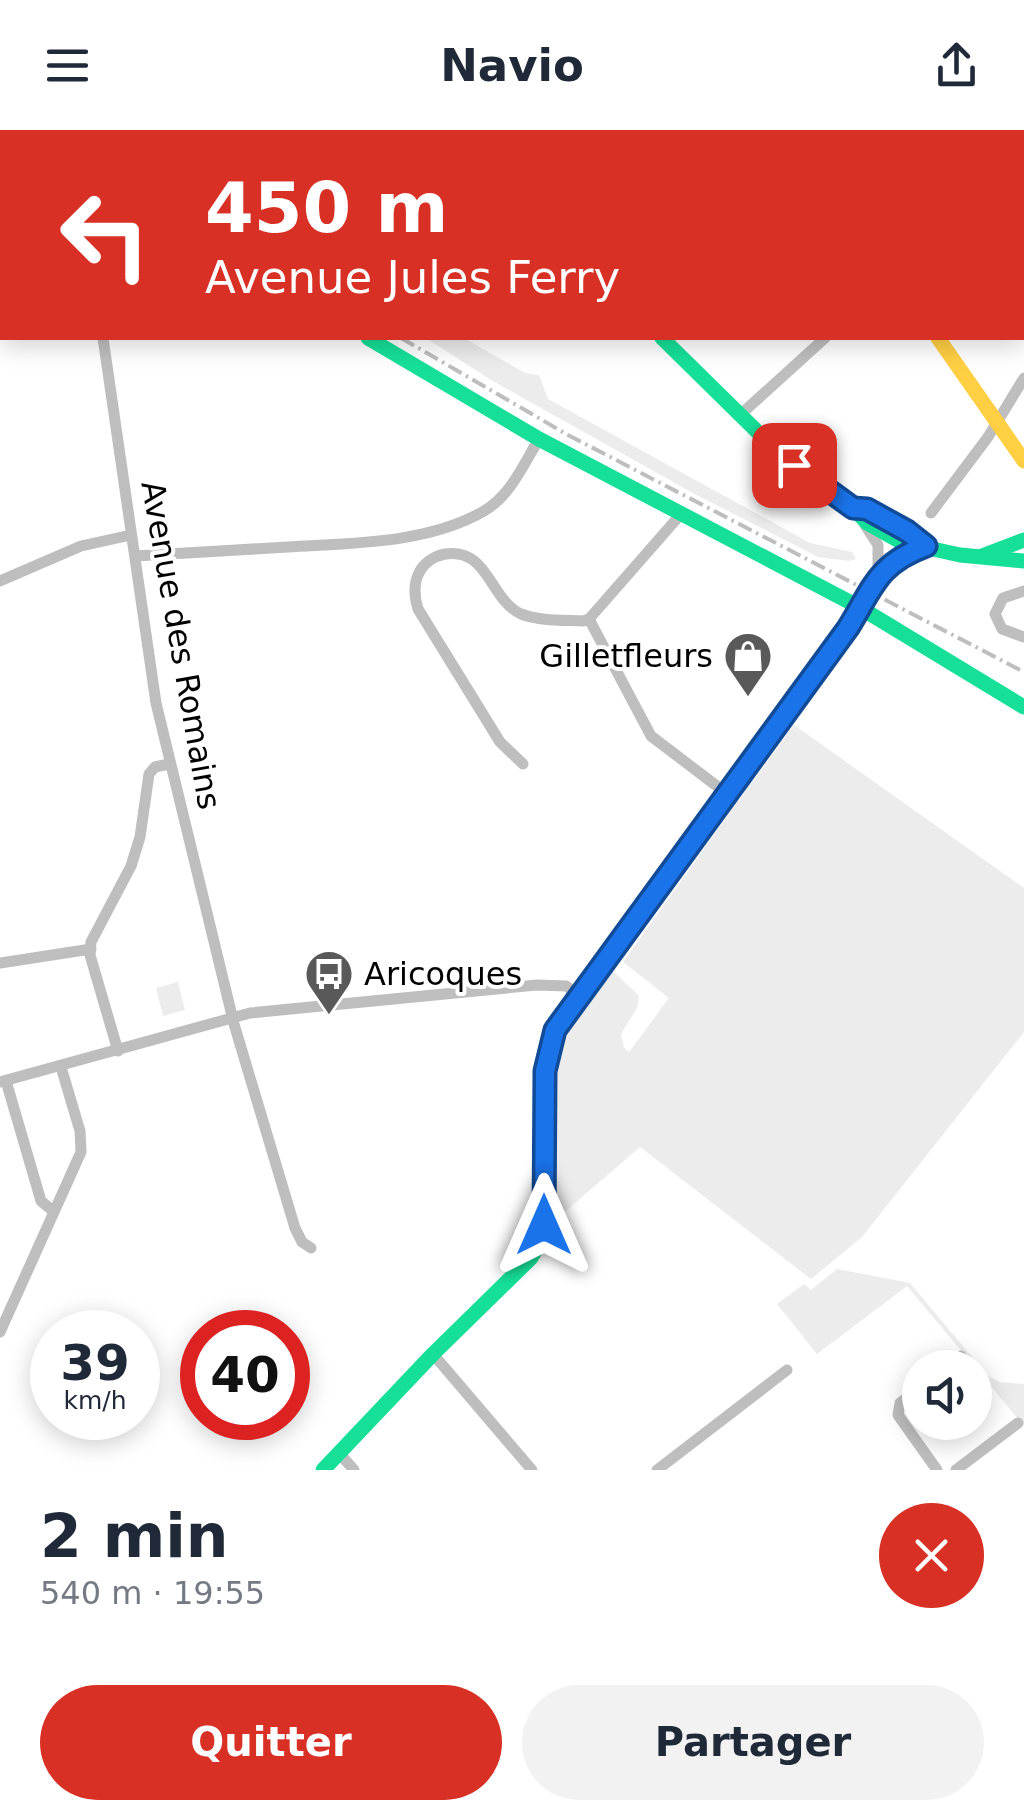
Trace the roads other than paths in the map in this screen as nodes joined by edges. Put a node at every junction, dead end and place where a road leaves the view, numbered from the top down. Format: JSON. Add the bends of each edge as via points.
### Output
{"nodes":[{"id":1,"x":103,"y":340,"type":"edge"},
{"id":2,"x":371,"y":340,"type":"edge"},
{"id":3,"x":664,"y":340,"type":"edge"},
{"id":4,"x":823,"y":340,"type":"edge"},
{"id":5,"x":939,"y":340,"type":"edge"},
{"id":6,"x":1024,"y":378,"type":"edge"},
{"id":7,"x":740,"y":415,"type":"junction"},
{"id":8,"x":998,"y":423,"type":"junction"},
{"id":9,"x":538,"y":438,"type":"junction"},
{"id":10,"x":1023,"y":461,"type":"edge"},
{"id":11,"x":931,"y":513,"type":"dead end"},
{"id":12,"x":681,"y":514,"type":"junction"},
{"id":13,"x":857,"y":514,"type":"junction"},
{"id":14,"x":131,"y":536,"type":"junction"},
{"id":15,"x":1024,"y":540,"type":"edge"},
{"id":16,"x":926,"y":546,"type":"junction"},
{"id":17,"x":135,"y":556,"type":"junction"},
{"id":18,"x":982,"y":556,"type":"junction"},
{"id":19,"x":1024,"y":561,"type":"edge"},
{"id":20,"x":878,"y":576,"type":"junction"},
{"id":21,"x":0,"y":581,"type":"edge"},
{"id":22,"x":1024,"y":590,"type":"edge"},
{"id":23,"x":860,"y":607,"type":"junction"},
{"id":24,"x":589,"y":619,"type":"junction"},
{"id":25,"x":1024,"y":637,"type":"edge"},
{"id":26,"x":1024,"y":707,"type":"edge"},
{"id":27,"x":169,"y":764,"type":"junction"},
{"id":28,"x":523,"y":764,"type":"dead end"},
{"id":29,"x":726,"y":793,"type":"junction"},
{"id":30,"x":90,"y":948,"type":"junction"},
{"id":31,"x":0,"y":962,"type":"edge"},
{"id":32,"x":579,"y":996,"type":"junction"},
{"id":33,"x":233,"y":1018,"type":"junction"},
{"id":34,"x":118,"y":1051,"type":"junction"},
{"id":35,"x":61,"y":1067,"type":"junction"},
{"id":36,"x":3,"y":1081,"type":"edge"},
{"id":37,"x":53,"y":1211,"type":"junction"},
{"id":38,"x":311,"y":1248,"type":"dead end"},
{"id":39,"x":0,"y":1332,"type":"edge"},
{"id":40,"x":432,"y":1354,"type":"junction"},
{"id":41,"x":787,"y":1370,"type":"dead end"},
{"id":42,"x":1018,"y":1423,"type":"dead end"},
{"id":43,"x":916,"y":1440,"type":"edge"},
{"id":44,"x":339,"y":1453,"type":"junction"},
{"id":45,"x":323,"y":1470,"type":"edge"},
{"id":46,"x":354,"y":1470,"type":"edge"},
{"id":47,"x":532,"y":1470,"type":"edge"},
{"id":48,"x":656,"y":1470,"type":"edge"},
{"id":49,"x":937,"y":1470,"type":"edge"},
{"id":50,"x":956,"y":1470,"type":"edge"}],
"edges":[{"from":1,"to":14,"type":"street","name":"Avenue des Romains"},
{"from":2,"to":9,"type":"street"},
{"from":3,"to":7,"type":"street"},
{"from":4,"to":7,"type":"street"},
{"from":5,"to":8,"type":"street"},
{"from":6,"to":8,"type":"street"},
{"from":7,"to":13,"type":"street"},
{"from":8,"to":10,"type":"street"},
{"from":8,"to":11,"type":"street"},
{"from":9,"to":12,"type":"street"},
{"from":9,"to":17,"type":"street","via":[[511,488],[464,520],[353,543]]},
{"from":12,"to":23,"type":"street"},
{"from":12,"to":24,"type":"street"},
{"from":13,"to":16,"type":"street","via":[[867,509]]},
{"from":13,"to":20,"type":"street","via":[[878,545]]},
{"from":14,"to":17,"type":"street","name":"Avenue des Romains"},
{"from":14,"to":21,"type":"street","via":[[93,542]]},
{"from":15,"to":18,"type":"street"},
{"from":16,"to":18,"type":"street"},
{"from":16,"to":20,"type":"street"},
{"from":17,"to":27,"type":"street","name":"Avenue des Romains"},
{"from":18,"to":19,"type":"street"},
{"from":20,"to":23,"type":"street"},
{"from":22,"to":25,"type":"street","via":[[1003,598],[995,614],[1002,629]]},
{"from":23,"to":26,"type":"street"},
{"from":23,"to":29,"type":"street"},
{"from":24,"to":28,"type":"street","via":[[516,611],[482,568],[462,555],[438,556],[419,572],[418,609],[500,742]]},
{"from":24,"to":29,"type":"street","via":[[651,736]]},
{"from":27,"to":30,"type":"street","via":[[149,774],[132,866]]},
{"from":27,"to":33,"type":"street","name":"Avenue des Romains"},
{"from":29,"to":32,"type":"street"},
{"from":30,"to":31,"type":"street"},
{"from":30,"to":34,"type":"street"},
{"from":32,"to":33,"type":"street","via":[[566,986],[537,985]]},
{"from":32,"to":40,"type":"street","via":[[547,1054],[540,1243],[525,1266]]},
{"from":33,"to":34,"type":"street"},
{"from":33,"to":38,"type":"street","name":"Avenue des Romains","via":[[291,1219]]},
{"from":34,"to":35,"type":"street"},
{"from":35,"to":36,"type":"street"},
{"from":35,"to":37,"type":"street","via":[[81,1138],[79,1158]]},
{"from":36,"to":37,"type":"street","via":[[41,1201]]},
{"from":37,"to":39,"type":"street"},
{"from":40,"to":44,"type":"street"},
{"from":40,"to":47,"type":"street"},
{"from":41,"to":48,"type":"street"},
{"from":42,"to":50,"type":"street"},
{"from":43,"to":49,"type":"street"},
{"from":44,"to":45,"type":"street"},
{"from":44,"to":46,"type":"street"}]}
